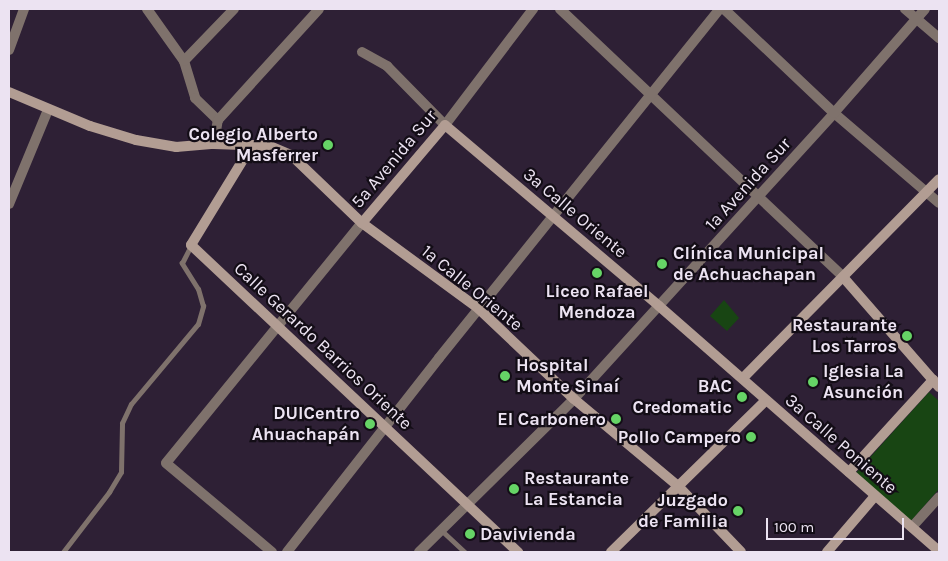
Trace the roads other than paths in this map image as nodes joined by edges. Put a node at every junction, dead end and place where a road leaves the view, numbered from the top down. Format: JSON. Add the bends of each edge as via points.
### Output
{"nodes":[{"id":1,"x":24,"y":9,"type":"edge"},
{"id":2,"x":148,"y":9,"type":"edge"},
{"id":3,"x":234,"y":9,"type":"edge"},
{"id":4,"x":319,"y":9,"type":"edge"},
{"id":5,"x":533,"y":9,"type":"edge"},
{"id":6,"x":560,"y":9,"type":"edge"},
{"id":7,"x":722,"y":9,"type":"edge"},
{"id":8,"x":904,"y":9,"type":"edge"},
{"id":9,"x":925,"y":9,"type":"edge"},
{"id":10,"x":915,"y":20,"type":"junction"},
{"id":11,"x":939,"y":38,"type":"edge"},
{"id":12,"x":9,"y":50,"type":"edge"},
{"id":13,"x":362,"y":52,"type":"dead end"},
{"id":14,"x":184,"y":61,"type":"junction"},
{"id":15,"x":9,"y":92,"type":"edge"},
{"id":16,"x":652,"y":95,"type":"junction"},
{"id":17,"x":48,"y":110,"type":"junction"},
{"id":18,"x":834,"y":113,"type":"junction"},
{"id":19,"x":218,"y":120,"type":"junction"},
{"id":20,"x":445,"y":125,"type":"junction"},
{"id":21,"x":214,"y":144,"type":"junction"},
{"id":22,"x":252,"y":145,"type":"junction"},
{"id":23,"x":939,"y":179,"type":"edge"},
{"id":24,"x":927,"y":192,"type":"junction"},
{"id":25,"x":760,"y":196,"type":"junction"},
{"id":26,"x":939,"y":203,"type":"edge"},
{"id":27,"x":9,"y":204,"type":"edge"},
{"id":28,"x":554,"y":217,"type":"junction"},
{"id":29,"x":362,"y":223,"type":"junction"},
{"id":30,"x":191,"y":245,"type":"junction"},
{"id":31,"x":842,"y":277,"type":"junction"},
{"id":32,"x":659,"y":306,"type":"junction"},
{"id":33,"x":478,"y":309,"type":"junction"},
{"id":34,"x":276,"y":326,"type":"junction"},
{"id":35,"x":743,"y":378,"type":"junction"},
{"id":36,"x":936,"y":384,"type":"edge"},
{"id":37,"x":574,"y":399,"type":"junction"},
{"id":38,"x":766,"y":400,"type":"junction"},
{"id":39,"x":386,"y":426,"type":"junction"},
{"id":40,"x":849,"y":472,"type":"junction"},
{"id":41,"x":678,"y":486,"type":"junction"},
{"id":42,"x":875,"y":496,"type":"junction"},
{"id":43,"x":939,"y":497,"type":"edge"},
{"id":44,"x":465,"y":505,"type":"junction"},
{"id":45,"x":912,"y":527,"type":"junction"},
{"id":46,"x":441,"y":529,"type":"junction"},
{"id":47,"x":939,"y":551,"type":"edge"},
{"id":48,"x":63,"y":552,"type":"edge"},
{"id":49,"x":272,"y":552,"type":"edge"},
{"id":50,"x":288,"y":552,"type":"edge"},
{"id":51,"x":419,"y":552,"type":"edge"},
{"id":52,"x":465,"y":552,"type":"edge"},
{"id":53,"x":518,"y":552,"type":"edge"},
{"id":54,"x":611,"y":552,"type":"edge"},
{"id":55,"x":740,"y":552,"type":"edge"},
{"id":56,"x":827,"y":552,"type":"edge"}],
"edges":[{"from":1,"to":12,"type":"street"},
{"from":2,"to":14,"type":"street"},
{"from":3,"to":14,"type":"street"},
{"from":4,"to":19,"type":"street"},
{"from":5,"to":20,"type":"street","name":"5a Avenida Sur"},
{"from":6,"to":16,"type":"street"},
{"from":7,"to":16,"type":"street"},
{"from":7,"to":18,"type":"street"},
{"from":8,"to":10,"type":"street"},
{"from":9,"to":10,"type":"street","name":"1a Avenida Sur"},
{"from":10,"to":11,"type":"street"},
{"from":10,"to":18,"type":"street","name":"1a Avenida Sur"},
{"from":13,"to":20,"type":"street","name":"3a Calle Oriente","via":[[387,66]]},
{"from":14,"to":19,"type":"street","via":[[195,98]]},
{"from":15,"to":17,"type":"street"},
{"from":16,"to":25,"type":"street"},
{"from":16,"to":28,"type":"street"},
{"from":17,"to":21,"type":"street","via":[[136,140],[176,147]]},
{"from":17,"to":27,"type":"street"},
{"from":18,"to":24,"type":"street"},
{"from":18,"to":25,"type":"street","name":"1a Avenida Sur"},
{"from":19,"to":21,"type":"street"},
{"from":20,"to":28,"type":"street","name":"3a Calle Oriente"},
{"from":20,"to":29,"type":"street","name":"5a Avenida Sur"},
{"from":21,"to":22,"type":"street"},
{"from":22,"to":29,"type":"street","name":"1a Calle Oriente","via":[[270,146],[291,155]]},
{"from":22,"to":30,"type":"street"},
{"from":23,"to":24,"type":"street"},
{"from":24,"to":26,"type":"street"},
{"from":24,"to":31,"type":"street"},
{"from":25,"to":31,"type":"street"},
{"from":25,"to":32,"type":"street","name":"1a Avenida Sur"},
{"from":28,"to":32,"type":"street","name":"3a Calle Oriente"},
{"from":28,"to":33,"type":"street"},
{"from":29,"to":33,"type":"street","name":"1a Calle Oriente"},
{"from":29,"to":34,"type":"street","name":"5a Avenida Sur"},
{"from":30,"to":34,"type":"street","name":"Calle Gerardo Barrios Oriente"},
{"from":30,"to":48,"type":"lane","via":[[182,263],[198,289],[203,306],[198,324],[130,404],[122,423],[121,472]]},
{"from":31,"to":35,"type":"street"},
{"from":31,"to":36,"type":"street"},
{"from":32,"to":35,"type":"street","name":"3a Calle Oriente"},
{"from":32,"to":37,"type":"street","name":"1a Avenida Sur"},
{"from":33,"to":37,"type":"street","name":"1a Calle Oriente"},
{"from":33,"to":39,"type":"street"},
{"from":34,"to":39,"type":"street","name":"Calle Gerardo Barrios Oriente"},
{"from":34,"to":49,"type":"street","name":"5a Avenida Sur","via":[[166,463]]},
{"from":35,"to":38,"type":"street","name":"3a Calle Oriente"},
{"from":36,"to":40,"type":"street"},
{"from":37,"to":41,"type":"street","name":"1a Calle Oriente"},
{"from":37,"to":44,"type":"street","name":"1a Avenida Sur"},
{"from":38,"to":40,"type":"street","name":"3a Calle Poniente"},
{"from":38,"to":41,"type":"street"},
{"from":39,"to":44,"type":"street","name":"Calle Gerardo Barrios Oriente"},
{"from":39,"to":50,"type":"street"},
{"from":40,"to":42,"type":"street","name":"3a Calle Poniente"},
{"from":41,"to":54,"type":"street"},
{"from":41,"to":55,"type":"street","name":"1a Calle Oriente"},
{"from":42,"to":45,"type":"street","name":"3a Calle Poniente"},
{"from":42,"to":56,"type":"street"},
{"from":43,"to":45,"type":"street"},
{"from":44,"to":46,"type":"street","name":"1a Avenida Sur"},
{"from":44,"to":53,"type":"street","name":"Calle Gerardo Barrios Oriente"},
{"from":45,"to":47,"type":"street","name":"3a Calle Poniente"},
{"from":46,"to":51,"type":"street","name":"1a Avenida Sur"},
{"from":46,"to":52,"type":"lane"}]}
